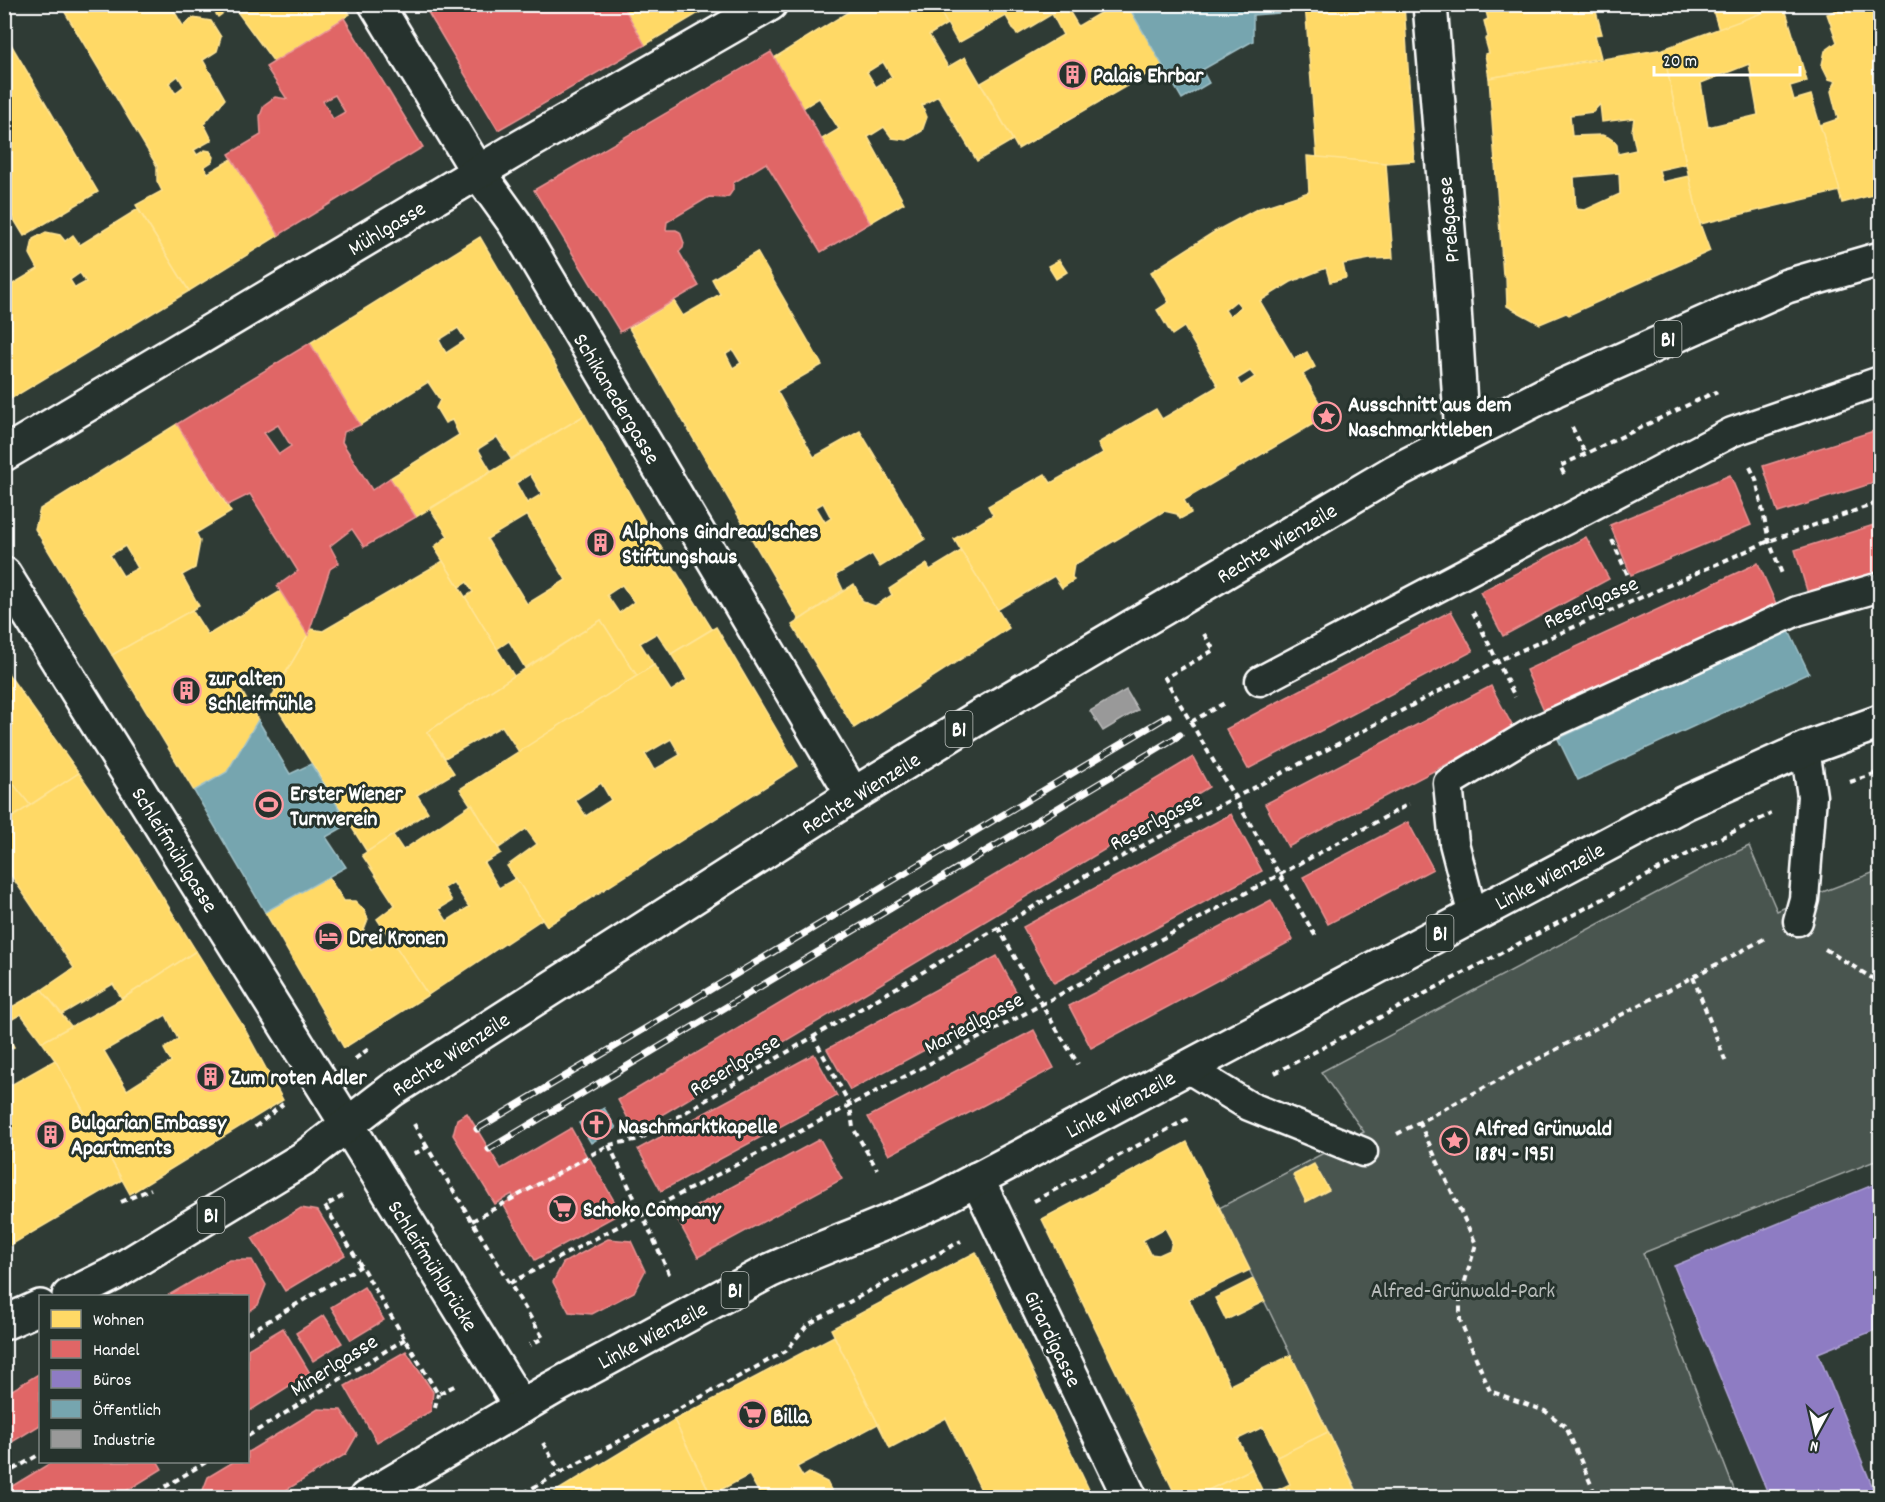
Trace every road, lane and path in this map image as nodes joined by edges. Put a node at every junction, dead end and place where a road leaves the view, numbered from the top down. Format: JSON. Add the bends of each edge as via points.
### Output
{"nodes":[{"id":1,"x":376,"y":4,"type":"edge"},
{"id":2,"x":770,"y":4,"type":"edge"},
{"id":3,"x":1430,"y":4,"type":"edge"},
{"id":4,"x":478,"y":172,"type":"junction"},
{"id":5,"x":1881,"y":259,"type":"edge"},
{"id":6,"x":1881,"y":381,"type":"edge"},
{"id":7,"x":1715,"y":392,"type":"dead end"},
{"id":8,"x":1462,"y":436,"type":"junction"},
{"id":9,"x":4,"y":454,"type":"edge"},
{"id":10,"x":1560,"y":466,"type":"dead end"},
{"id":11,"x":1749,"y":466,"type":"dead end"},
{"id":12,"x":1881,"y":502,"type":"edge"},
{"id":13,"x":1611,"y":540,"type":"dead end"},
{"id":14,"x":1769,"y":541,"type":"junction"},
{"id":15,"x":4,"y":574,"type":"edge"},
{"id":16,"x":1881,"y":587,"type":"edge"},
{"id":17,"x":1638,"y":598,"type":"junction"},
{"id":18,"x":1469,"y":605,"type":"dead end"},
{"id":19,"x":1797,"y":611,"type":"junction"},
{"id":20,"x":1204,"y":656,"type":"dead end"},
{"id":21,"x":1497,"y":661,"type":"junction"},
{"id":22,"x":1260,"y":681,"type":"dead end"},
{"id":23,"x":1881,"y":723,"type":"edge"},
{"id":24,"x":1533,"y":732,"type":"junction"},
{"id":25,"x":1806,"y":749,"type":"junction"},
{"id":26,"x":1448,"y":783,"type":"junction"},
{"id":27,"x":853,"y":795,"type":"junction"},
{"id":28,"x":1235,"y":797,"type":"junction"},
{"id":29,"x":1279,"y":874,"type":"junction"},
{"id":30,"x":1473,"y":916,"type":"junction"},
{"id":31,"x":1798,"y":921,"type":"junction"},
{"id":32,"x":998,"y":927,"type":"junction"},
{"id":33,"x":1316,"y":937,"type":"dead end"},
{"id":34,"x":1693,"y":977,"type":"junction"},
{"id":35,"x":1881,"y":983,"type":"edge"},
{"id":36,"x":1041,"y":1004,"type":"junction"},
{"id":37,"x":813,"y":1036,"type":"junction"},
{"id":38,"x":1078,"y":1064,"type":"dead end"},
{"id":39,"x":1727,"y":1065,"type":"dead end"},
{"id":40,"x":1187,"y":1068,"type":"junction"},
{"id":41,"x":283,"y":1104,"type":"dead end"},
{"id":42,"x":850,"y":1105,"type":"junction"},
{"id":43,"x":1419,"y":1122,"type":"junction"},
{"id":44,"x":347,"y":1124,"type":"junction"},
{"id":45,"x":255,"y":1127,"type":"dead end"},
{"id":46,"x":416,"y":1127,"type":"dead end"},
{"id":47,"x":609,"y":1145,"type":"junction"},
{"id":48,"x":428,"y":1147,"type":"junction"},
{"id":49,"x":1363,"y":1152,"type":"joint"},
{"id":50,"x":408,"y":1158,"type":"dead end"},
{"id":51,"x":877,"y":1169,"type":"dead end"},
{"id":52,"x":977,"y":1179,"type":"junction"},
{"id":53,"x":152,"y":1189,"type":"dead end"},
{"id":54,"x":351,"y":1191,"type":"dead end"},
{"id":55,"x":121,"y":1202,"type":"dead end"},
{"id":56,"x":642,"y":1214,"type":"junction"},
{"id":57,"x":472,"y":1221,"type":"junction"},
{"id":58,"x":361,"y":1266,"type":"junction"},
{"id":59,"x":672,"y":1280,"type":"dead end"},
{"id":60,"x":510,"y":1283,"type":"junction"},
{"id":61,"x":71,"y":1295,"type":"edge"},
{"id":62,"x":39,"y":1307,"type":"edge"},
{"id":63,"x":4,"y":1323,"type":"edge"},
{"id":64,"x":249,"y":1332,"type":"edge"},
{"id":65,"x":405,"y":1339,"type":"junction"},
{"id":66,"x":524,"y":1348,"type":"dead end"},
{"id":67,"x":459,"y":1383,"type":"dead end"},
{"id":68,"x":521,"y":1407,"type":"junction"},
{"id":69,"x":249,"y":1435,"type":"edge"},
{"id":70,"x":39,"y":1455,"type":"edge"},
{"id":71,"x":203,"y":1463,"type":"edge"},
{"id":72,"x":561,"y":1473,"type":"dead end"},
{"id":73,"x":4,"y":1475,"type":"edge"},
{"id":74,"x":147,"y":1497,"type":"edge"},
{"id":75,"x":366,"y":1497,"type":"edge"},
{"id":76,"x":513,"y":1497,"type":"edge"},
{"id":77,"x":1131,"y":1497,"type":"edge"},
{"id":78,"x":1597,"y":1497,"type":"edge"}],
"edges":[{"from":1,"to":4,"type":"main road","name":"Schikanedergasse"},
{"from":2,"to":4,"type":"main road","name":"Mühlgasse"},
{"from":3,"to":8,"type":"main road","name":"Preßgasse"},
{"from":4,"to":9,"type":"main road","name":"Mühlgasse"},
{"from":4,"to":27,"type":"main road","name":"Schikanedergasse","via":[[516,225]]},
{"from":5,"to":8,"type":"main road","name":"Rechte Wienzeile","number":"B1","via":[[1787,286],[1579,378]]},
{"from":6,"to":22,"type":"lane","via":[[1732,432]]},
{"from":7,"to":10,"type":"path"},
{"from":8,"to":27,"type":"main road","name":"Rechte Wienzeile","number":"B1","via":[[1394,472]]},
{"from":11,"to":14,"type":"path","via":[[1756,479]]},
{"from":12,"to":14,"type":"path","name":"Reserlgasse"},
{"from":13,"to":17,"type":"path"},
{"from":14,"to":17,"type":"path","name":"Reserlgasse"},
{"from":14,"to":19,"type":"path"},
{"from":15,"to":44,"type":"main road","name":"Schleifmühlgasse"},
{"from":16,"to":19,"type":"lane"},
{"from":17,"to":21,"type":"path","name":"Reserlgasse"},
{"from":18,"to":21,"type":"path"},
{"from":19,"to":24,"type":"lane"},
{"from":20,"to":28,"type":"path","via":[[1165,678]]},
{"from":21,"to":24,"type":"path"},
{"from":21,"to":28,"type":"path","name":"Reserlgasse"},
{"from":23,"to":25,"type":"main road","name":"Linke Wienzeile","number":"B1"},
{"from":24,"to":26,"type":"lane"},
{"from":25,"to":30,"type":"main road","name":"Linke Wienzeile","number":"B1","via":[[1685,803]]},
{"from":25,"to":31,"type":"lane","via":[[1812,796],[1804,899]]},
{"from":26,"to":29,"type":"path","name":"Mariedlgasse"},
{"from":26,"to":30,"type":"lane","via":[[1454,843]]},
{"from":27,"to":44,"type":"main road","name":"Rechte Wienzeile","number":"B1","via":[[392,1090]]},
{"from":28,"to":29,"type":"path"},
{"from":28,"to":32,"type":"path","name":"Reserlgasse"},
{"from":29,"to":33,"type":"path"},
{"from":29,"to":36,"type":"path","name":"Mariedlgasse"},
{"from":30,"to":40,"type":"main road","name":"Linke Wienzeile","number":"B1"},
{"from":31,"to":34,"type":"path"},
{"from":31,"to":35,"type":"path","via":[[1828,952]]},
{"from":32,"to":36,"type":"path"},
{"from":32,"to":37,"type":"path","name":"Reserlgasse"},
{"from":34,"to":39,"type":"path"},
{"from":34,"to":43,"type":"path"},
{"from":36,"to":38,"type":"path"},
{"from":36,"to":42,"type":"path","name":"Mariedlgasse"},
{"from":37,"to":42,"type":"path"},
{"from":37,"to":47,"type":"path","name":"Reserlgasse","via":[[640,1139]]},
{"from":40,"to":49,"type":"lane","via":[[1250,1106]]},
{"from":40,"to":52,"type":"main road","name":"Linke Wienzeile","number":"B1"},
{"from":41,"to":45,"type":"path"},
{"from":42,"to":51,"type":"path","via":[[853,1128]]},
{"from":42,"to":56,"type":"path","name":"Mariedlgasse"},
{"from":43,"to":49,"type":"path"},
{"from":43,"to":78,"type":"path","via":[[1476,1244],[1461,1298],[1460,1320],[1490,1391],[1545,1411],[1566,1427]]},
{"from":44,"to":61,"type":"main road","name":"Rechte Wienzeile","number":"B1","via":[[304,1158],[113,1274]]},
{"from":44,"to":68,"type":"main road","name":"Schleifmühlbrücke"},
{"from":46,"to":48,"type":"path"},
{"from":47,"to":56,"type":"path"},
{"from":47,"to":57,"type":"path","name":"Reserlgasse"},
{"from":48,"to":50,"type":"path"},
{"from":48,"to":57,"type":"path"},
{"from":52,"to":68,"type":"main road","name":"Linke Wienzeile","number":"B1","via":[[902,1218],[769,1271]]},
{"from":52,"to":77,"type":"main road","name":"Girardigasse"},
{"from":53,"to":55,"type":"path"},
{"from":54,"to":58,"type":"path","via":[[325,1206]]},
{"from":56,"to":59,"type":"path"},
{"from":56,"to":60,"type":"path","name":"Mariedlgasse"},
{"from":57,"to":60,"type":"path"},
{"from":58,"to":64,"type":"path"},
{"from":58,"to":65,"type":"path"},
{"from":60,"to":66,"type":"path","via":[[543,1338]]},
{"from":62,"to":63,"type":"main road"},
{"from":65,"to":67,"type":"path","via":[[438,1394]]},
{"from":65,"to":69,"type":"path","name":"Minerlgasse"},
{"from":68,"to":75,"type":"main road","name":"Linke Wienzeile","number":"B1"},
{"from":70,"to":73,"type":"path"},
{"from":71,"to":74,"type":"path"},
{"from":72,"to":76,"type":"path"}]}
